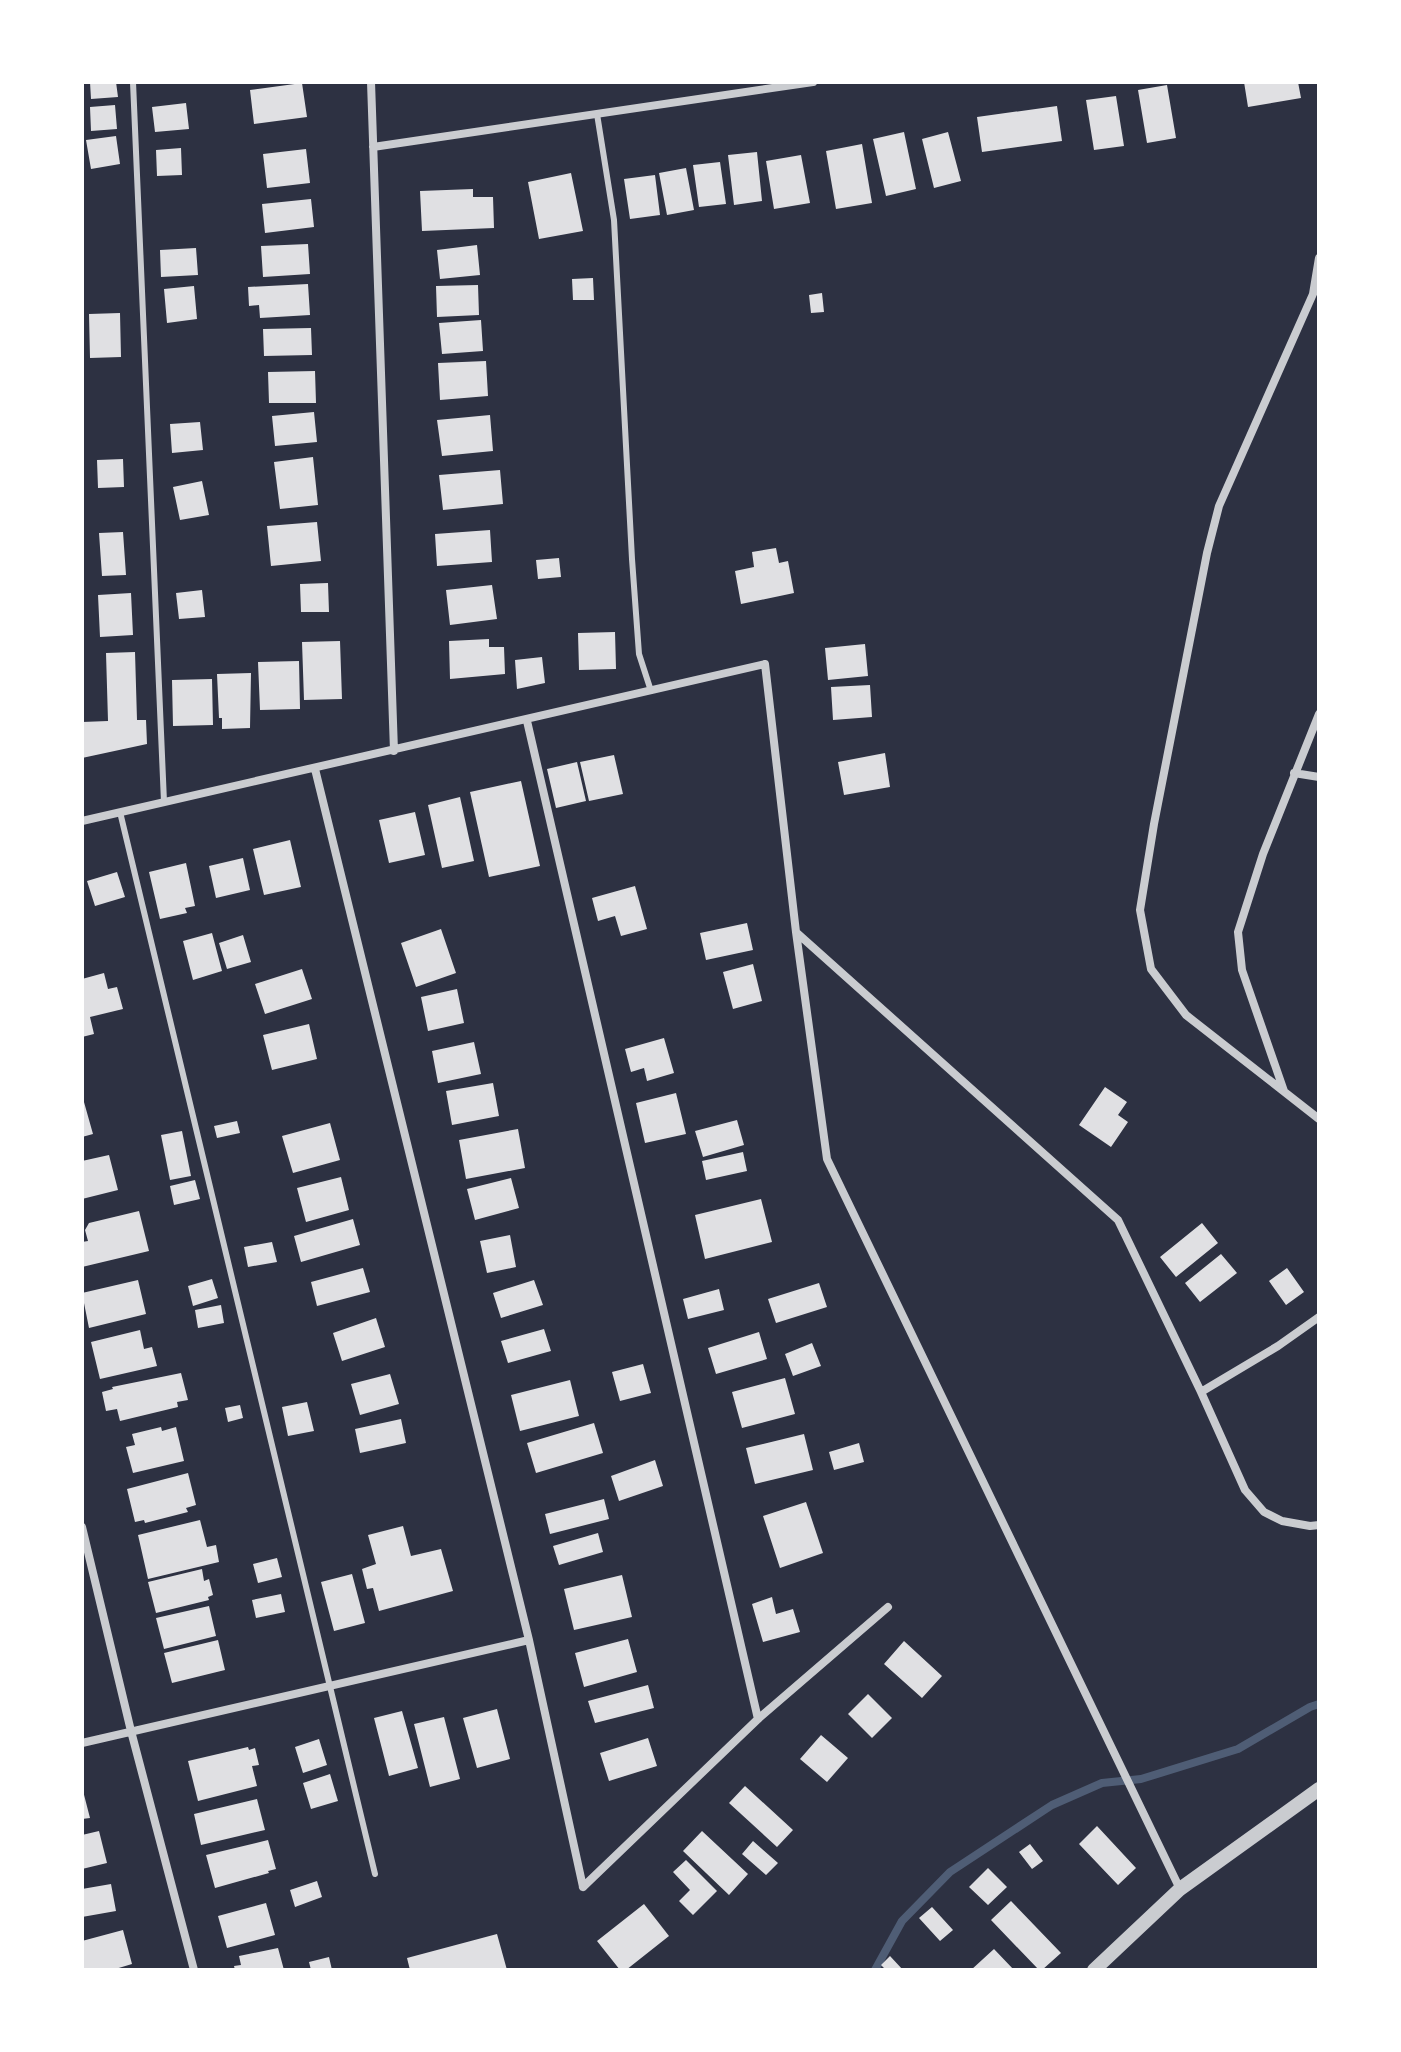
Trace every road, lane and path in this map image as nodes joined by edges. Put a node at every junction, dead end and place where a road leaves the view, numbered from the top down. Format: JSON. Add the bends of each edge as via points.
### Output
{"nodes":[{"id":1,"x":133,"y":82,"type":"edge"},
{"id":2,"x":371,"y":82,"type":"edge"},
{"id":3,"x":813,"y":82,"type":"edge"},
{"id":4,"x":597,"y":114,"type":"junction"},
{"id":5,"x":373,"y":147,"type":"junction"},
{"id":6,"x":1319,"y":258,"type":"edge"},
{"id":7,"x":651,"y":691,"type":"junction"},
{"id":8,"x":1319,"y":714,"type":"edge"},
{"id":9,"x":527,"y":721,"type":"junction"},
{"id":10,"x":394,"y":751,"type":"junction"},
{"id":11,"x":315,"y":769,"type":"junction"},
{"id":12,"x":1294,"y":773,"type":"junction"},
{"id":13,"x":1319,"y":777,"type":"edge"},
{"id":14,"x":164,"y":802,"type":"junction"},
{"id":15,"x":120,"y":812,"type":"junction"},
{"id":16,"x":82,"y":821,"type":"edge"},
{"id":17,"x":796,"y":932,"type":"junction"},
{"id":18,"x":1284,"y":1092,"type":"junction"},
{"id":19,"x":1319,"y":1119,"type":"edge"},
{"id":20,"x":1319,"y":1317,"type":"edge"},
{"id":21,"x":1201,"y":1392,"type":"junction"},
{"id":22,"x":1319,"y":1525,"type":"edge"},
{"id":23,"x":82,"y":1527,"type":"edge"},
{"id":24,"x":888,"y":1607,"type":"dead end"},
{"id":25,"x":529,"y":1640,"type":"junction"},
{"id":26,"x":328,"y":1684,"type":"junction"},
{"id":27,"x":758,"y":1719,"type":"junction"},
{"id":28,"x":131,"y":1731,"type":"junction"},
{"id":29,"x":82,"y":1743,"type":"edge"},
{"id":30,"x":1319,"y":1789,"type":"edge"},
{"id":31,"x":375,"y":1874,"type":"dead end"},
{"id":32,"x":1180,"y":1889,"type":"junction"},
{"id":33,"x":194,"y":1970,"type":"edge"},
{"id":34,"x":1094,"y":1970,"type":"edge"}],
"edges":[{"from":1,"to":14,"type":"lane"},
{"from":2,"to":5,"type":"street"},
{"from":3,"to":4,"type":"street"},
{"from":4,"to":5,"type":"street"},
{"from":4,"to":7,"type":"lane","via":[[614,220],[639,654]]},
{"from":5,"to":10,"type":"street"},
{"from":6,"to":18,"type":"street","via":[[1313,294],[1219,506],[1140,910],[1151,969],[1186,1015]]},
{"from":7,"to":9,"type":"street"},
{"from":7,"to":17,"type":"street","via":[[765,664]]},
{"from":8,"to":12,"type":"street"},
{"from":9,"to":10,"type":"street"},
{"from":9,"to":27,"type":"street"},
{"from":10,"to":11,"type":"street"},
{"from":11,"to":14,"type":"street"},
{"from":11,"to":25,"type":"street"},
{"from":12,"to":13,"type":"street"},
{"from":12,"to":18,"type":"street","via":[[1238,932],[1242,970]]},
{"from":14,"to":15,"type":"street"},
{"from":15,"to":16,"type":"street"},
{"from":15,"to":26,"type":"lane"},
{"from":17,"to":21,"type":"street","via":[[1118,1220]]},
{"from":17,"to":32,"type":"street","via":[[827,1159]]},
{"from":18,"to":19,"type":"street"},
{"from":20,"to":21,"type":"street"},
{"from":21,"to":22,"type":"street","via":[[1245,1490],[1264,1512],[1282,1521]]},
{"from":23,"to":28,"type":"street"},
{"from":24,"to":27,"type":"street"},
{"from":25,"to":26,"type":"street"},
{"from":25,"to":27,"type":"street","via":[[583,1887]]},
{"from":26,"to":28,"type":"street"},
{"from":26,"to":31,"type":"lane"},
{"from":28,"to":29,"type":"street"},
{"from":28,"to":33,"type":"street"},
{"from":30,"to":32,"type":"street"},
{"from":32,"to":34,"type":"street"}]}
